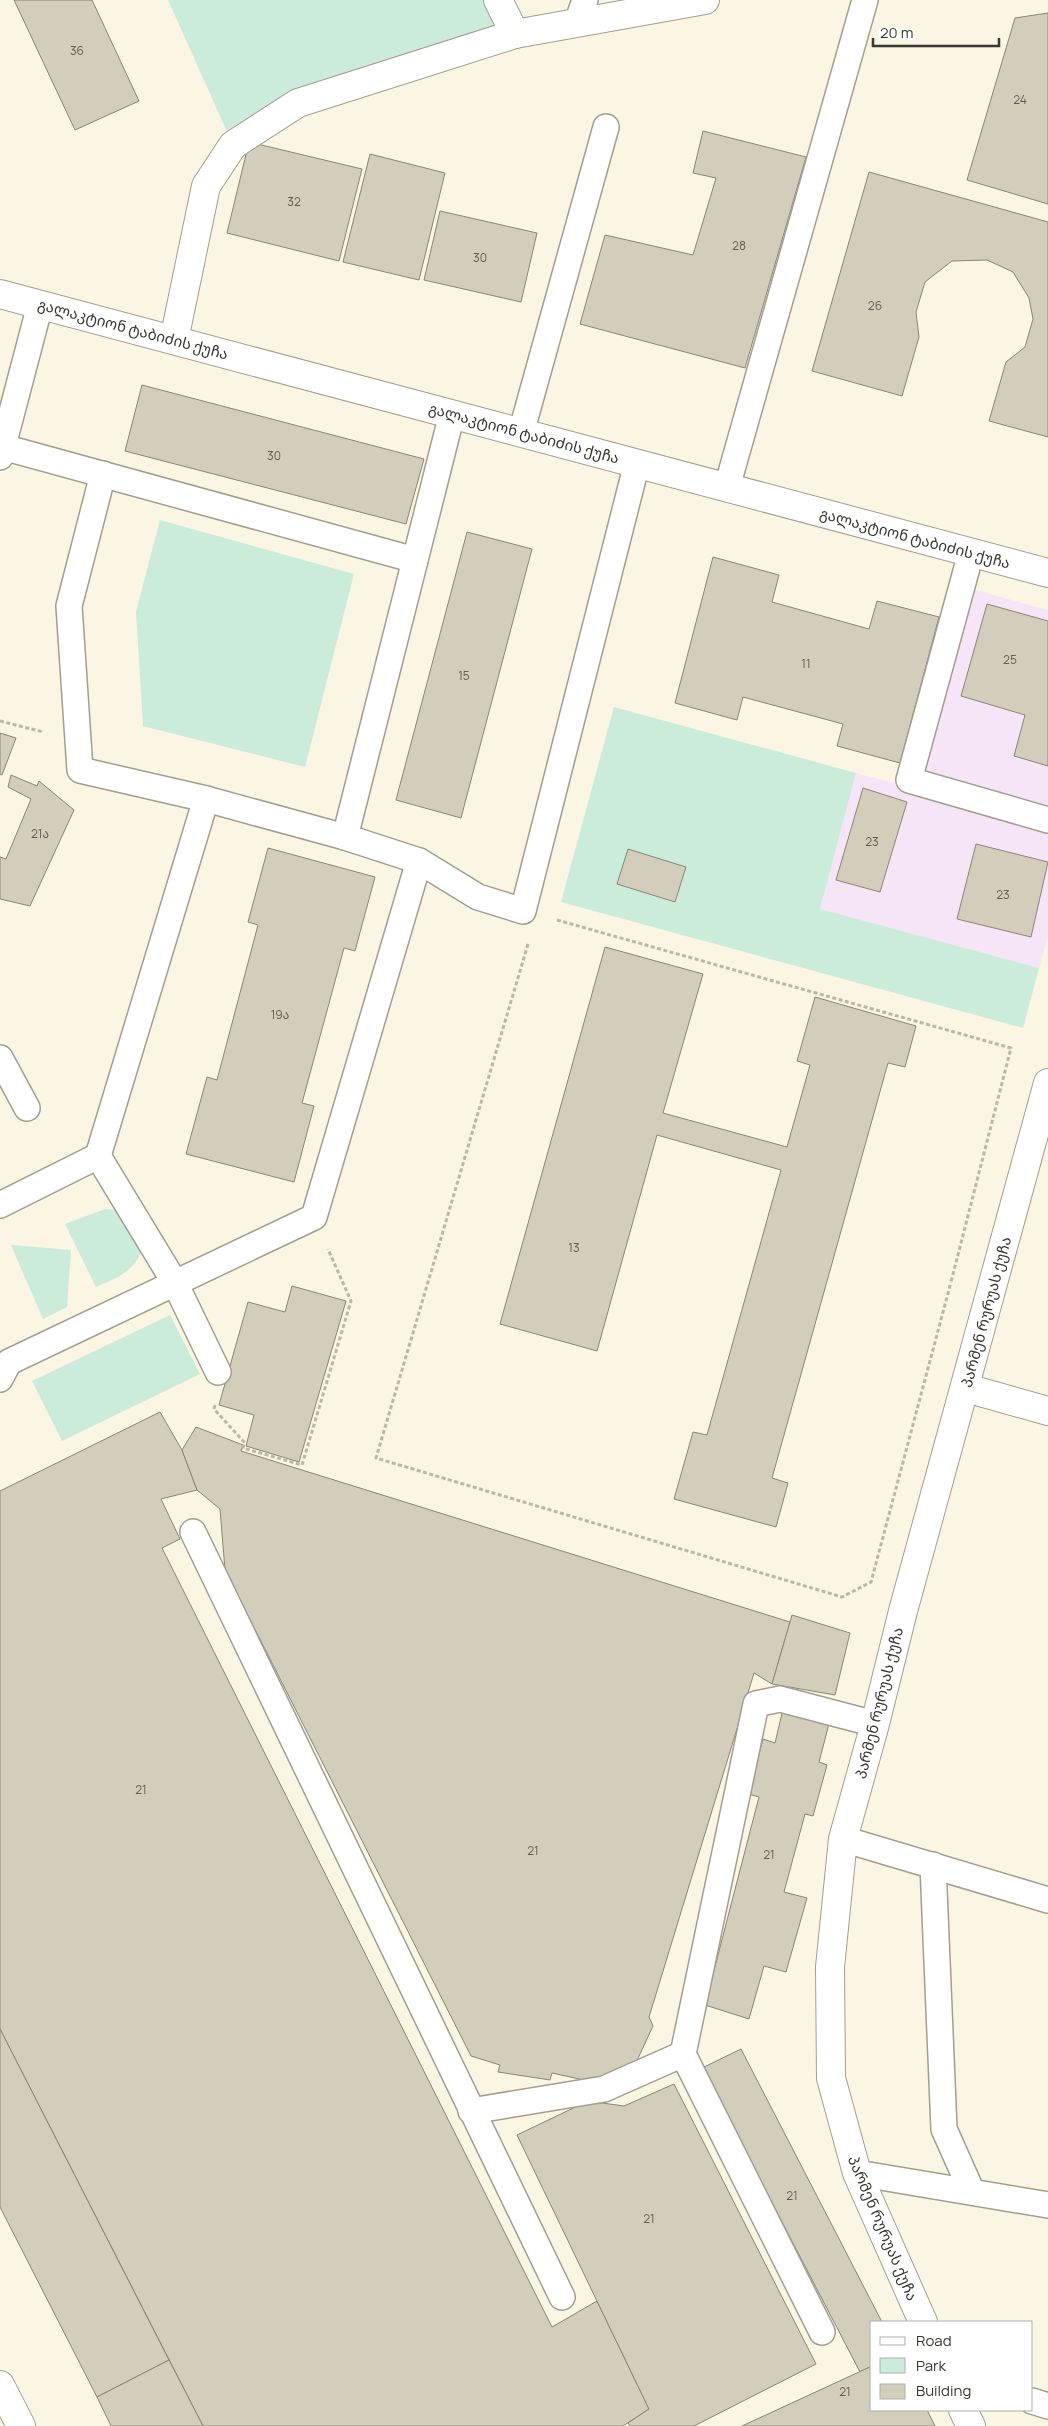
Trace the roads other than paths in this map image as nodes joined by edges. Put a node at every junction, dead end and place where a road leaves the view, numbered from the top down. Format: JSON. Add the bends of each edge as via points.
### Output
{"nodes":[{"id":1,"x":498,"y":0,"type":"edge"},
{"id":2,"x":706,"y":0,"type":"edge"},
{"id":3,"x":865,"y":0,"type":"edge"},
{"id":4,"x":581,"y":12,"type":"edge"},
{"id":5,"x":516,"y":34,"type":"junction"},
{"id":6,"x":606,"y":128,"type":"dead end"},
{"id":7,"x":0,"y":294,"type":"edge"},
{"id":8,"x":40,"y":305,"type":"junction"},
{"id":9,"x":174,"y":340,"type":"junction"},
{"id":10,"x":452,"y":414,"type":"junction"},
{"id":11,"x":521,"y":433,"type":"junction"},
{"id":12,"x":2,"y":452,"type":"edge"},
{"id":13,"x":637,"y":463,"type":"junction"},
{"id":14,"x":103,"y":474,"type":"junction"},
{"id":15,"x":727,"y":487,"type":"junction"},
{"id":16,"x":971,"y":552,"type":"junction"},
{"id":17,"x":415,"y":560,"type":"junction"},
{"id":18,"x":1048,"y":573,"type":"edge"},
{"id":19,"x":206,"y":799,"type":"junction"},
{"id":20,"x":1048,"y":820,"type":"edge"},
{"id":21,"x":345,"y":837,"type":"junction"},
{"id":22,"x":419,"y":861,"type":"junction"},
{"id":23,"x":0,"y":1058,"type":"edge"},
{"id":24,"x":1048,"y":1083,"type":"edge"},
{"id":25,"x":28,"y":1108,"type":"dead end"},
{"id":26,"x":1041,"y":1138,"type":"edge"},
{"id":27,"x":98,"y":1156,"type":"junction"},
{"id":28,"x":0,"y":1205,"type":"edge"},
{"id":29,"x":175,"y":1283,"type":"junction"},
{"id":30,"x":218,"y":1372,"type":"road end"},
{"id":31,"x":0,"y":1379,"type":"edge"},
{"id":32,"x":966,"y":1388,"type":"junction"},
{"id":33,"x":1048,"y":1411,"type":"edge"},
{"id":34,"x":193,"y":1532,"type":"dead end"},
{"id":35,"x":875,"y":1724,"type":"junction"},
{"id":36,"x":844,"y":1839,"type":"junction"},
{"id":37,"x":933,"y":1865,"type":"junction"},
{"id":38,"x":1048,"y":1900,"type":"edge"},
{"id":39,"x":682,"y":2054,"type":"junction"},
{"id":40,"x":471,"y":2111,"type":"junction"},
{"id":41,"x":857,"y":2173,"type":"junction"},
{"id":42,"x":972,"y":2192,"type":"junction"},
{"id":43,"x":1048,"y":2205,"type":"edge"},
{"id":44,"x":562,"y":2297,"type":"dead end"},
{"id":45,"x":923,"y":2321,"type":"edge"},
{"id":46,"x":822,"y":2332,"type":"dead end"},
{"id":47,"x":0,"y":2385,"type":"edge"},
{"id":48,"x":1033,"y":2401,"type":"edge"},
{"id":49,"x":1048,"y":2406,"type":"edge"},
{"id":50,"x":964,"y":2411,"type":"edge"},
{"id":51,"x":21,"y":2426,"type":"edge"},
{"id":52,"x":971,"y":2426,"type":"edge"}],
"edges":[{"from":1,"to":5,"type":"street"},
{"from":2,"to":4,"type":"street"},
{"from":3,"to":15,"type":"lane"},
{"from":4,"to":5,"type":"street"},
{"from":5,"to":9,"type":"street","via":[[298,103],[233,145],[206,186]]},
{"from":6,"to":11,"type":"lane"},
{"from":7,"to":8,"type":"street","name":"გალაკტიონ ტაბიძის ქუჩა"},
{"from":8,"to":9,"type":"street","name":"გალაკტიონ ტაბიძის ქუჩა"},
{"from":8,"to":12,"type":"lane"},
{"from":9,"to":10,"type":"street","name":"გალაკტიონ ტაბიძის ქუჩა"},
{"from":10,"to":11,"type":"street","name":"გალაკტიონ ტაბიძის ქუჩა"},
{"from":10,"to":17,"type":"lane"},
{"from":11,"to":13,"type":"street","name":"გალაკტიონ ტაბიძის ქუჩა"},
{"from":12,"to":14,"type":"lane"},
{"from":13,"to":15,"type":"street","name":"გალაკტიონ ტაბიძის ქუჩა"},
{"from":13,"to":22,"type":"lane","via":[[530,913],[478,897]]},
{"from":14,"to":17,"type":"lane"},
{"from":14,"to":19,"type":"lane","via":[[69,606],[80,770]]},
{"from":15,"to":16,"type":"street","name":"გალაკტიონ ტაბიძის ქუჩა"},
{"from":16,"to":18,"type":"street","name":"გალაკტიონ ტაბიძის ქუჩა"},
{"from":16,"to":20,"type":"lane","via":[[909,780]]},
{"from":17,"to":21,"type":"lane"},
{"from":19,"to":21,"type":"lane"},
{"from":19,"to":27,"type":"lane"},
{"from":21,"to":22,"type":"lane"},
{"from":22,"to":29,"type":"lane","via":[[314,1217]]},
{"from":23,"to":25,"type":"lane"},
{"from":24,"to":26,"type":"street","name":"პარმენ რურუას ქუჩა"},
{"from":26,"to":32,"type":"street","name":"პარმენ რურუას ქუჩა","via":[[991,1294]]},
{"from":27,"to":28,"type":"lane"},
{"from":27,"to":29,"type":"lane"},
{"from":29,"to":30,"type":"lane"},
{"from":29,"to":31,"type":"lane","via":[[9,1362]]},
{"from":32,"to":33,"type":"street"},
{"from":32,"to":35,"type":"street","name":"პარმენ რურუას ქუჩა","via":[[902,1611]]},
{"from":34,"to":40,"type":"lane"},
{"from":35,"to":36,"type":"street","name":"პარმენ რურუას ქუჩა"},
{"from":35,"to":39,"type":"lane","via":[[780,1699],[756,1704]]},
{"from":36,"to":37,"type":"lane"},
{"from":36,"to":41,"type":"street","name":"პარმენ რურუას ქუჩა","via":[[830,1967],[831,2078]]},
{"from":37,"to":38,"type":"lane"},
{"from":37,"to":42,"type":"lane","via":[[944,2128]]},
{"from":39,"to":40,"type":"lane","via":[[604,2089]]},
{"from":39,"to":46,"type":"lane"},
{"from":40,"to":44,"type":"lane"},
{"from":41,"to":42,"type":"lane"},
{"from":41,"to":45,"type":"street","name":"პარმენ რურუას ქუჩა"},
{"from":42,"to":43,"type":"lane"},
{"from":47,"to":51,"type":"street"},
{"from":48,"to":49,"type":"lane"},
{"from":50,"to":52,"type":"street"}]}
